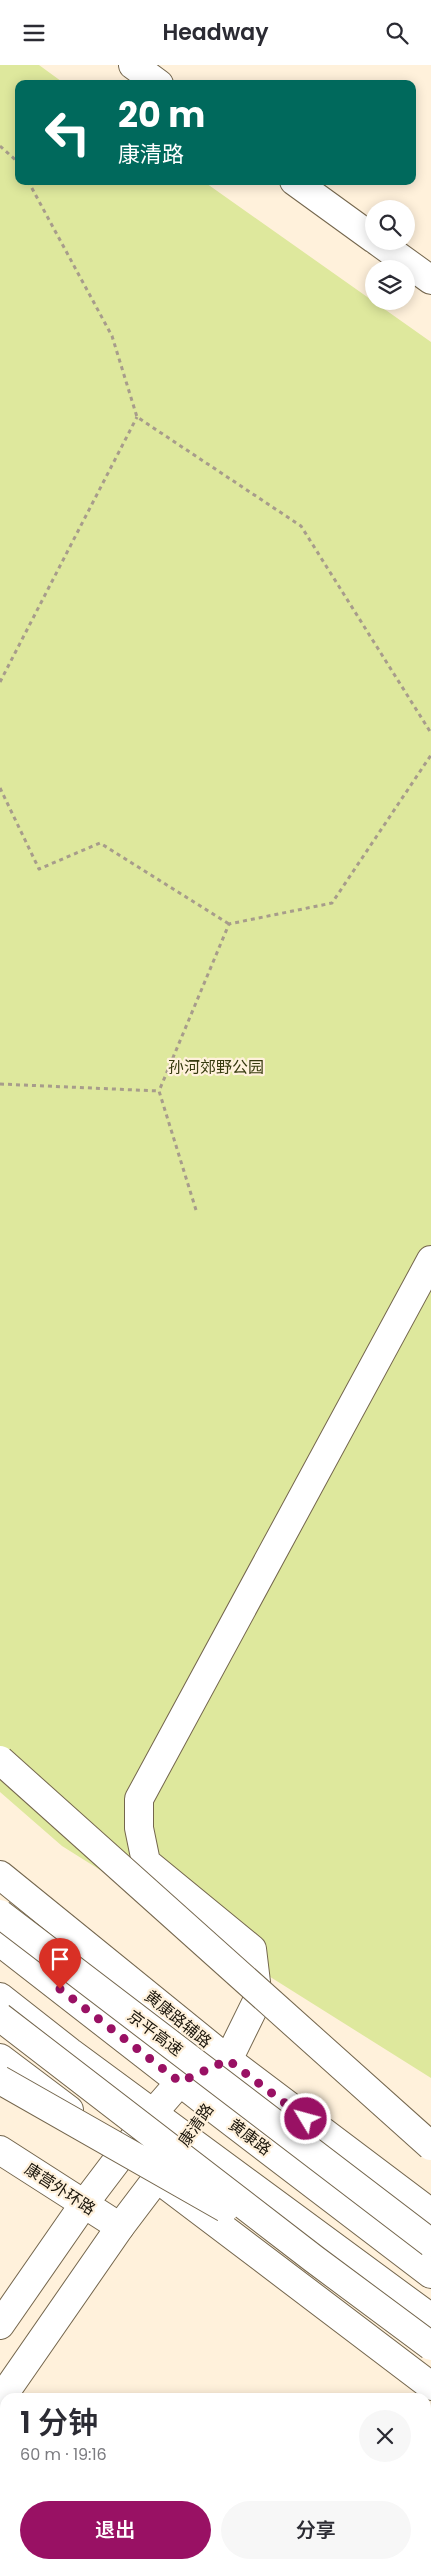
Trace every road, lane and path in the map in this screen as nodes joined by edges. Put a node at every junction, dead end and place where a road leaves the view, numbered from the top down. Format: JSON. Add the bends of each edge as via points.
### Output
{"nodes":[{"id":1,"x":133,"y":65,"type":"edge"},
{"id":2,"x":154,"y":80,"type":"edge"},
{"id":3,"x":0,"y":146,"type":"edge"},
{"id":4,"x":15,"y":159,"type":"edge"},
{"id":5,"x":30,"y":185,"type":"edge"},
{"id":6,"x":300,"y":185,"type":"edge"},
{"id":7,"x":365,"y":232,"type":"edge"},
{"id":8,"x":389,"y":250,"type":"edge"},
{"id":9,"x":431,"y":280,"type":"edge"},
{"id":10,"x":137,"y":417,"type":"junction"},
{"id":11,"x":0,"y":682,"type":"edge"},
{"id":12,"x":431,"y":733,"type":"edge"},
{"id":13,"x":431,"y":755,"type":"edge"},
{"id":14,"x":0,"y":787,"type":"edge"},
{"id":15,"x":229,"y":924,"type":"junction"},
{"id":16,"x":0,"y":1084,"type":"edge"},
{"id":17,"x":159,"y":1091,"type":"junction"},
{"id":18,"x":196,"y":1210,"type":"dead end"},
{"id":19,"x":431,"y":1260,"type":"edge"},
{"id":20,"x":0,"y":1760,"type":"edge"},
{"id":21,"x":0,"y":1875,"type":"edge"},
{"id":22,"x":0,"y":1914,"type":"edge"},
{"id":23,"x":0,"y":1942,"type":"edge"},
{"id":24,"x":0,"y":1997,"type":"edge"},
{"id":25,"x":0,"y":2017,"type":"edge"},
{"id":26,"x":0,"y":2058,"type":"edge"},
{"id":27,"x":228,"y":2060,"type":"junction"},
{"id":28,"x":0,"y":2080,"type":"edge"},
{"id":29,"x":180,"y":2082,"type":"junction"},
{"id":30,"x":212,"y":2107,"type":"junction"},
{"id":31,"x":154,"y":2113,"type":"junction"},
{"id":32,"x":188,"y":2139,"type":"junction"},
{"id":33,"x":431,"y":2146,"type":"edge"},
{"id":34,"x":0,"y":2150,"type":"edge"},
{"id":35,"x":124,"y":2153,"type":"junction"},
{"id":36,"x":156,"y":2178,"type":"junction"},
{"id":37,"x":84,"y":2204,"type":"junction"},
{"id":38,"x":431,"y":2213,"type":"edge"},
{"id":39,"x":120,"y":2227,"type":"junction"},
{"id":40,"x":431,"y":2243,"type":"edge"},
{"id":41,"x":314,"y":2259,"type":"junction"},
{"id":42,"x":431,"y":2274,"type":"edge"},
{"id":43,"x":431,"y":2318,"type":"edge"},
{"id":44,"x":0,"y":2325,"type":"edge"},
{"id":45,"x":431,"y":2346,"type":"edge"},
{"id":46,"x":431,"y":2386,"type":"edge"},
{"id":47,"x":5,"y":2393,"type":"edge"}],
"edges":[{"from":1,"to":2,"type":"main road"},
{"from":3,"to":4,"type":"path"},
{"from":5,"to":10,"type":"path","via":[[112,336]]},
{"from":6,"to":7,"type":"main road"},
{"from":8,"to":9,"type":"main road"},
{"from":10,"to":11,"type":"path"},
{"from":10,"to":12,"type":"path","via":[[301,526]]},
{"from":13,"to":15,"type":"path","via":[[332,903]]},
{"from":14,"to":15,"type":"path","via":[[40,869],[100,843]]},
{"from":15,"to":17,"type":"path"},
{"from":16,"to":17,"type":"path"},
{"from":17,"to":18,"type":"path"},
{"from":19,"to":27,"type":"main road","name":"康清路","via":[[140,1799],[139,1828],[146,1862],[252,1949],[258,1999]]},
{"from":20,"to":33,"type":"main road","bridge":true},
{"from":21,"to":27,"type":"main road","name":"黄康路辅路"},
{"from":22,"to":40,"type":"main road","name":"京平高速","bridge":true},
{"from":23,"to":29,"type":"main road","name":"黄康路"},
{"from":24,"to":31,"type":"main road"},
{"from":25,"to":41,"type":"main road","bridge":true},
{"from":26,"to":35,"type":"main road"},
{"from":27,"to":29,"type":"main road"},
{"from":27,"to":30,"type":"main road","name":"康清路"},
{"from":27,"to":38,"type":"main road","name":"黄康路辅路"},
{"from":28,"to":41,"type":"main road","bridge":true},
{"from":29,"to":30,"type":"main road","name":"黄康路"},
{"from":29,"to":31,"type":"main road"},
{"from":30,"to":32,"type":"main road","name":"康清路"},
{"from":30,"to":42,"type":"main road","name":"黄康路"},
{"from":31,"to":32,"type":"main road"},
{"from":31,"to":35,"type":"main road"},
{"from":32,"to":36,"type":"main road","name":"康清路"},
{"from":32,"to":43,"type":"main road"},
{"from":34,"to":37,"type":"main road","name":"康营外环路"},
{"from":35,"to":36,"type":"main road"},
{"from":35,"to":37,"type":"main road"},
{"from":36,"to":39,"type":"main road","name":"康清路"},
{"from":36,"to":46,"type":"main road"},
{"from":37,"to":39,"type":"main road","name":"康营外环路"},
{"from":37,"to":44,"type":"main road"},
{"from":39,"to":47,"type":"main road","name":"康清路"},
{"from":41,"to":45,"type":"main road","bridge":true}]}
